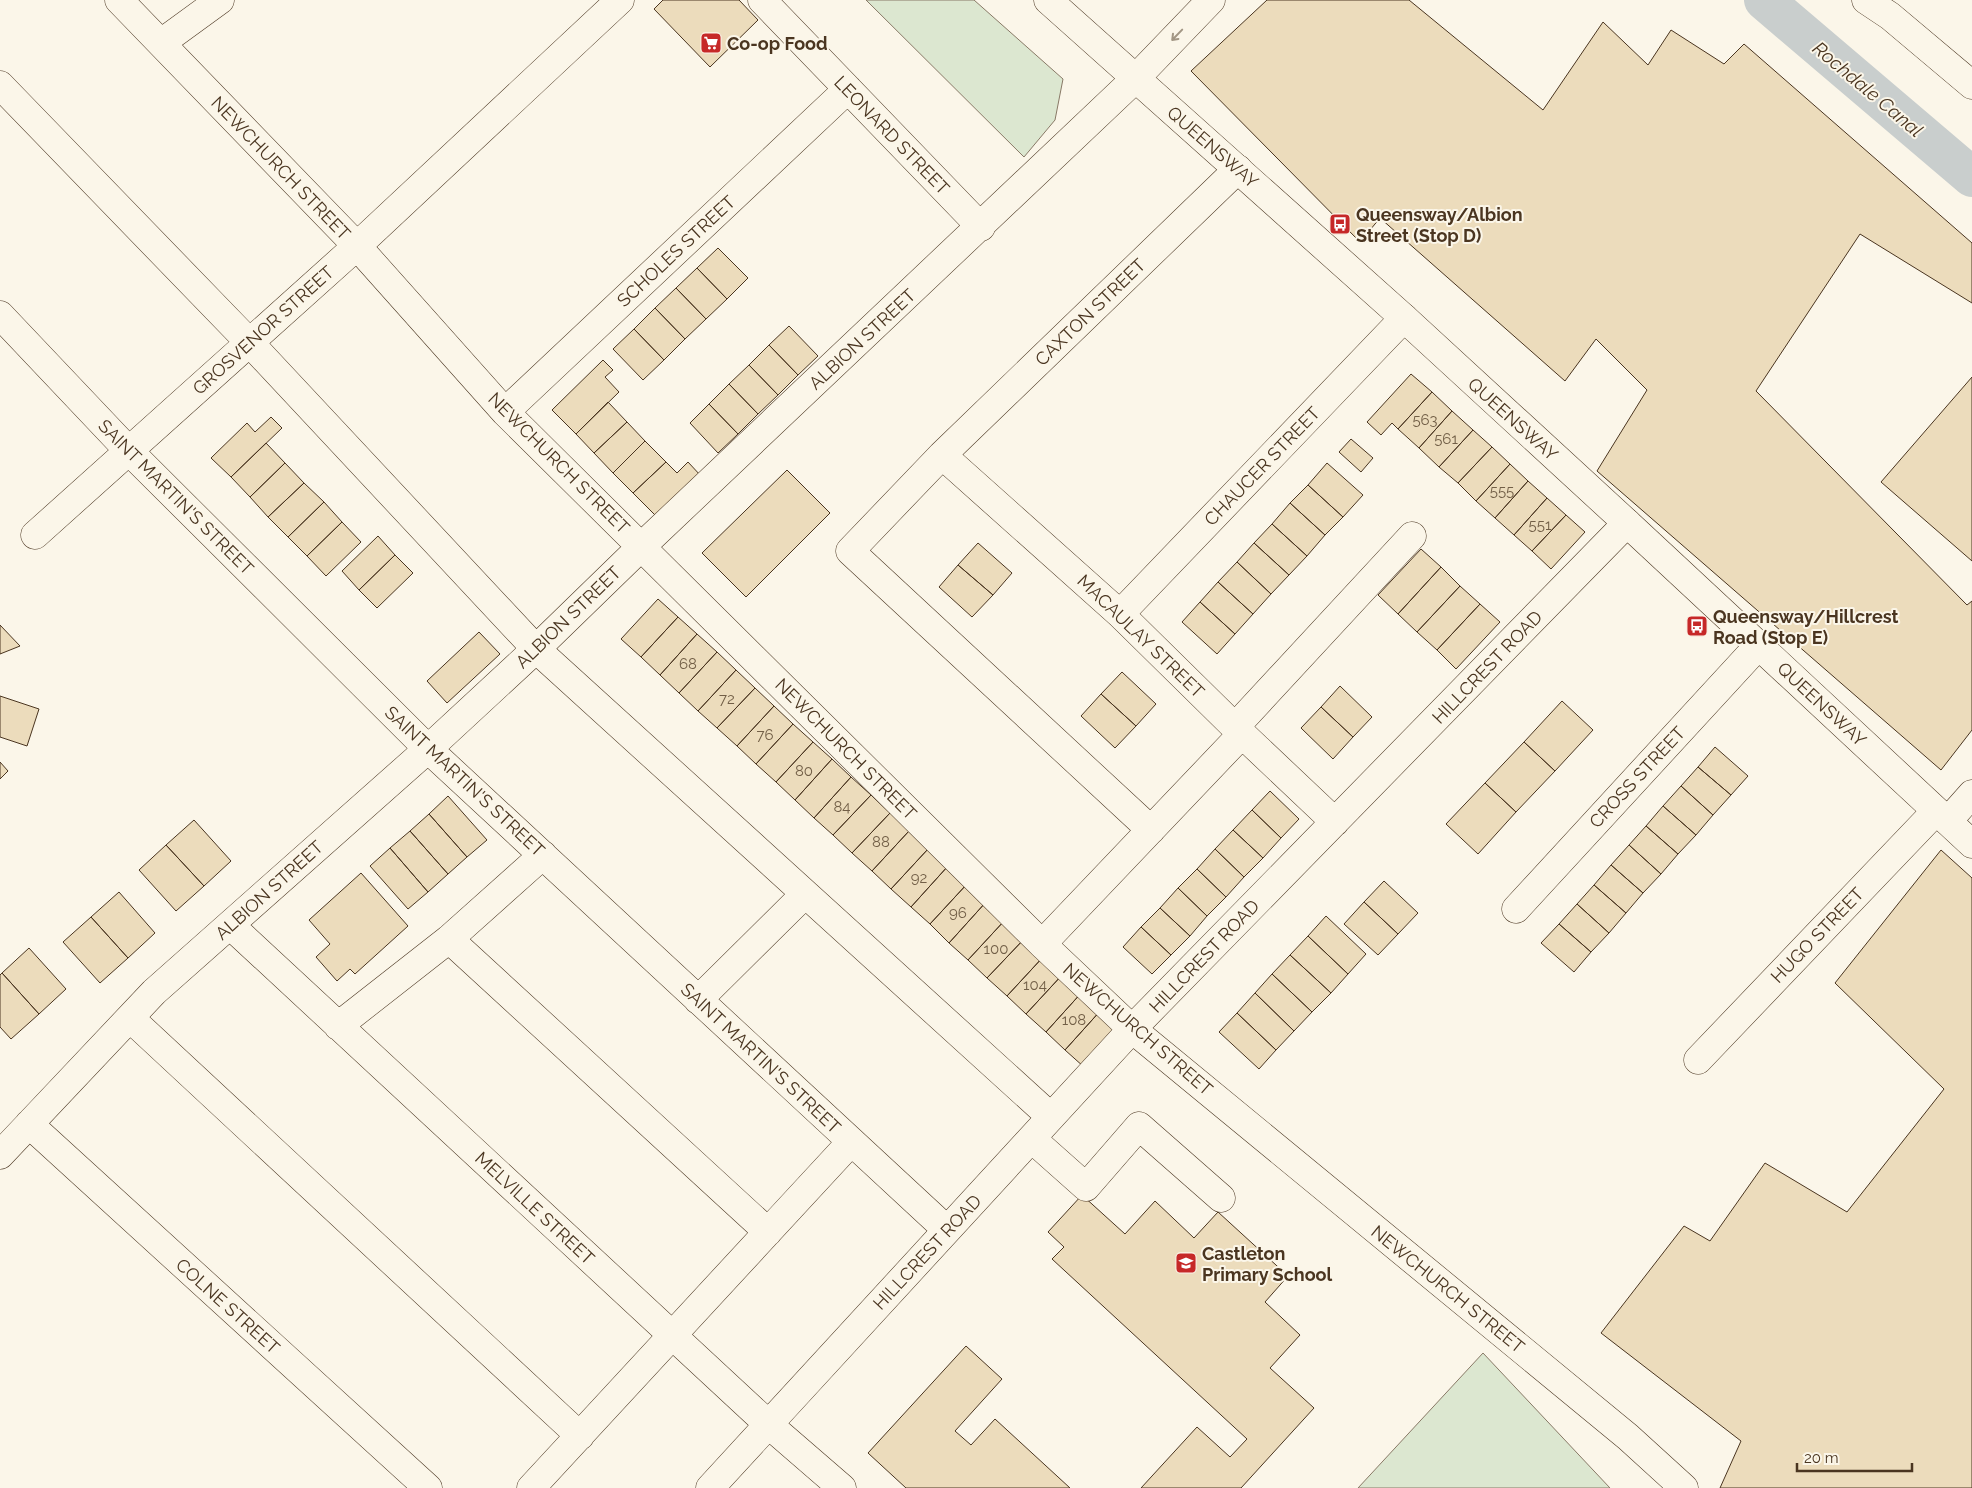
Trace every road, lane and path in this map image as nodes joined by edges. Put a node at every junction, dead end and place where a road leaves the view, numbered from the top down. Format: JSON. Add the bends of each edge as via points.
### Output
{"nodes":[{"id":1,"x":119,"y":0,"type":"edge"},
{"id":2,"x":220,"y":0,"type":"edge"},
{"id":3,"x":620,"y":0,"type":"edge"},
{"id":4,"x":762,"y":0,"type":"edge"},
{"id":5,"x":1048,"y":0,"type":"edge"},
{"id":6,"x":1211,"y":0,"type":"edge"},
{"id":7,"x":1866,"y":0,"type":"edge"},
{"id":8,"x":161,"y":43,"type":"junction"},
{"id":9,"x":1135,"y":78,"type":"junction"},
{"id":10,"x":0,"y":85,"type":"edge"},
{"id":11,"x":1972,"y":85,"type":"edge"},
{"id":12,"x":848,"y":89,"type":"junction"},
{"id":13,"x":1238,"y":169,"type":"junction"},
{"id":14,"x":981,"y":227,"type":"junction"},
{"id":15,"x":356,"y":246,"type":"junction"},
{"id":16,"x":0,"y":315,"type":"edge"},
{"id":17,"x":1404,"y":318,"type":"junction"},
{"id":18,"x":249,"y":342,"type":"junction"},
{"id":19,"x":505,"y":412,"type":"junction"},
{"id":20,"x":128,"y":450,"type":"junction"},
{"id":21,"x":942,"y":455,"type":"junction"},
{"id":22,"x":1627,"y":523,"type":"junction"},
{"id":23,"x":35,"y":535,"type":"dead end"},
{"id":24,"x":1412,"y":536,"type":"dead end"},
{"id":25,"x":642,"y":546,"type":"junction"},
{"id":26,"x":1120,"y":614,"type":"junction"},
{"id":27,"x":1758,"y":645,"type":"junction"},
{"id":28,"x":536,"y":649,"type":"junction"},
{"id":29,"x":1239,"y":730,"type":"junction"},
{"id":30,"x":428,"y":749,"type":"junction"},
{"id":31,"x":1972,"y":794,"type":"edge"},
{"id":32,"x":1942,"y":816,"type":"junction"},
{"id":33,"x":1335,"y":822,"type":"junction"},
{"id":34,"x":1151,"y":830,"type":"junction"},
{"id":35,"x":1972,"y":844,"type":"edge"},
{"id":36,"x":543,"y":855,"type":"junction"},
{"id":37,"x":805,"y":894,"type":"junction"},
{"id":38,"x":1516,"y":909,"type":"dead end"},
{"id":39,"x":230,"y":925,"type":"junction"},
{"id":40,"x":449,"y":939,"type":"junction"},
{"id":41,"x":1042,"y":944,"type":"junction"},
{"id":42,"x":698,"y":1000,"type":"junction"},
{"id":43,"x":130,"y":1018,"type":"junction"},
{"id":44,"x":338,"y":1026,"type":"junction"},
{"id":45,"x":1132,"y":1029,"type":"junction"},
{"id":46,"x":1698,"y":1060,"type":"dead end"},
{"id":47,"x":1051,"y":1117,"type":"junction"},
{"id":48,"x":29,"y":1124,"type":"junction"},
{"id":49,"x":1032,"y":1139,"type":"junction"},
{"id":50,"x":851,"y":1142,"type":"junction"},
{"id":51,"x":0,"y":1155,"type":"edge"},
{"id":52,"x":1221,"y":1198,"type":"dead end"},
{"id":53,"x":947,"y":1230,"type":"junction"},
{"id":54,"x":768,"y":1232,"type":"junction"},
{"id":55,"x":673,"y":1336,"type":"junction"},
{"id":56,"x":768,"y":1424,"type":"junction"},
{"id":57,"x":580,"y":1436,"type":"junction"},
{"id":58,"x":428,"y":1488,"type":"edge"},
{"id":59,"x":531,"y":1488,"type":"edge"},
{"id":60,"x":710,"y":1488,"type":"edge"},
{"id":61,"x":842,"y":1488,"type":"edge"},
{"id":62,"x":1684,"y":1488,"type":"edge"}],
"edges":[{"from":1,"to":8,"type":"street","name":"NEWCHURCH STREET"},
{"from":2,"to":8,"type":"street"},
{"from":3,"to":15,"type":"street","name":"GROSVENOR STREET"},
{"from":4,"to":12,"type":"street","name":"LEONARD STREET"},
{"from":5,"to":9,"type":"street","name":"QUEENSWAY"},
{"from":6,"to":9,"type":"street","name":"ALBION STREET","one_way":true},
{"from":7,"to":11,"type":"street","via":[[1890,16]]},
{"from":8,"to":15,"type":"street","name":"NEWCHURCH STREET"},
{"from":9,"to":13,"type":"street","name":"QUEENSWAY"},
{"from":9,"to":14,"type":"street","name":"ALBION STREET"},
{"from":10,"to":18,"type":"street"},
{"from":12,"to":14,"type":"street","name":"LEONARD STREET"},
{"from":12,"to":19,"type":"street","name":"SCHOLES STREET"},
{"from":13,"to":17,"type":"street","name":"QUEENSWAY"},
{"from":13,"to":21,"type":"street","name":"CAXTON STREET"},
{"from":14,"to":25,"type":"street","name":"ALBION STREET"},
{"from":15,"to":18,"type":"street","name":"GROSVENOR STREET"},
{"from":15,"to":19,"type":"street","name":"NEWCHURCH STREET"},
{"from":16,"to":20,"type":"street","name":"SAINT MARTIN'S STREET"},
{"from":17,"to":22,"type":"street","name":"QUEENSWAY"},
{"from":17,"to":26,"type":"street","name":"CHAUCER STREET"},
{"from":18,"to":20,"type":"street","name":"GROSVENOR STREET"},
{"from":18,"to":28,"type":"street"},
{"from":19,"to":25,"type":"street","name":"NEWCHURCH STREET"},
{"from":20,"to":23,"type":"street","name":"GROSVENOR STREET"},
{"from":20,"to":30,"type":"street","name":"SAINT MARTIN'S STREET"},
{"from":21,"to":26,"type":"street","name":"MACAULAY STREET"},
{"from":21,"to":34,"type":"street","name":"CAXTON STREET","via":[[850,551]]},
{"from":22,"to":27,"type":"street","name":"QUEENSWAY"},
{"from":22,"to":33,"type":"street","name":"HILLCREST ROAD"},
{"from":24,"to":29,"type":"street"},
{"from":25,"to":28,"type":"street","name":"ALBION STREET"},
{"from":25,"to":41,"type":"street","name":"NEWCHURCH STREET"},
{"from":26,"to":29,"type":"street","name":"MACAULAY STREET"},
{"from":27,"to":32,"type":"street","name":"QUEENSWAY"},
{"from":27,"to":38,"type":"street","name":"CROSS STREET"},
{"from":28,"to":30,"type":"street","name":"ALBION STREET"},
{"from":28,"to":37,"type":"street"},
{"from":29,"to":33,"type":"street","name":"MACAULAY STREET"},
{"from":29,"to":34,"type":"street"},
{"from":30,"to":36,"type":"street","name":"SAINT MARTIN'S STREET"},
{"from":30,"to":39,"type":"street","name":"ALBION STREET"},
{"from":31,"to":32,"type":"street","name":"HUGO STREET"},
{"from":32,"to":35,"type":"street","name":"QUEENSWAY"},
{"from":32,"to":46,"type":"street","name":"HUGO STREET"},
{"from":33,"to":45,"type":"street","name":"HILLCREST ROAD"},
{"from":34,"to":41,"type":"street"},
{"from":36,"to":40,"type":"street"},
{"from":36,"to":42,"type":"street","name":"SAINT MARTIN'S STREET"},
{"from":37,"to":42,"type":"street"},
{"from":37,"to":47,"type":"street"},
{"from":39,"to":43,"type":"street","name":"ALBION STREET","via":[[154,992]]},
{"from":39,"to":44,"type":"street","name":"MELVILLE STREET"},
{"from":40,"to":44,"type":"street"},
{"from":40,"to":54,"type":"street"},
{"from":41,"to":45,"type":"street","name":"NEWCHURCH STREET"},
{"from":42,"to":50,"type":"street","name":"SAINT MARTIN'S STREET"},
{"from":43,"to":48,"type":"street","name":"ALBION STREET"},
{"from":43,"to":57,"type":"street"},
{"from":44,"to":55,"type":"street","name":"MELVILLE STREET"},
{"from":45,"to":47,"type":"street","name":"HILLCREST ROAD"},
{"from":45,"to":62,"type":"street","name":"NEWCHURCH STREET","via":[[1628,1437]]},
{"from":47,"to":49,"type":"street","name":"HILLCREST ROAD"},
{"from":48,"to":51,"type":"street","name":"ALBION STREET"},
{"from":48,"to":58,"type":"street","name":"COLNE STREET"},
{"from":49,"to":52,"type":"street","via":[[1086,1187],[1139,1126]]},
{"from":49,"to":53,"type":"street","name":"HILLCREST ROAD"},
{"from":50,"to":53,"type":"street","name":"SAINT MARTIN'S STREET"},
{"from":50,"to":54,"type":"street"},
{"from":53,"to":56,"type":"street","name":"HILLCREST ROAD"},
{"from":54,"to":55,"type":"street"},
{"from":55,"to":56,"type":"street","name":"MELVILLE STREET"},
{"from":55,"to":57,"type":"street"},
{"from":56,"to":60,"type":"street","name":"HILLCREST ROAD"},
{"from":56,"to":61,"type":"street","name":"MELVILLE STREET"},
{"from":57,"to":59,"type":"street"}]}
